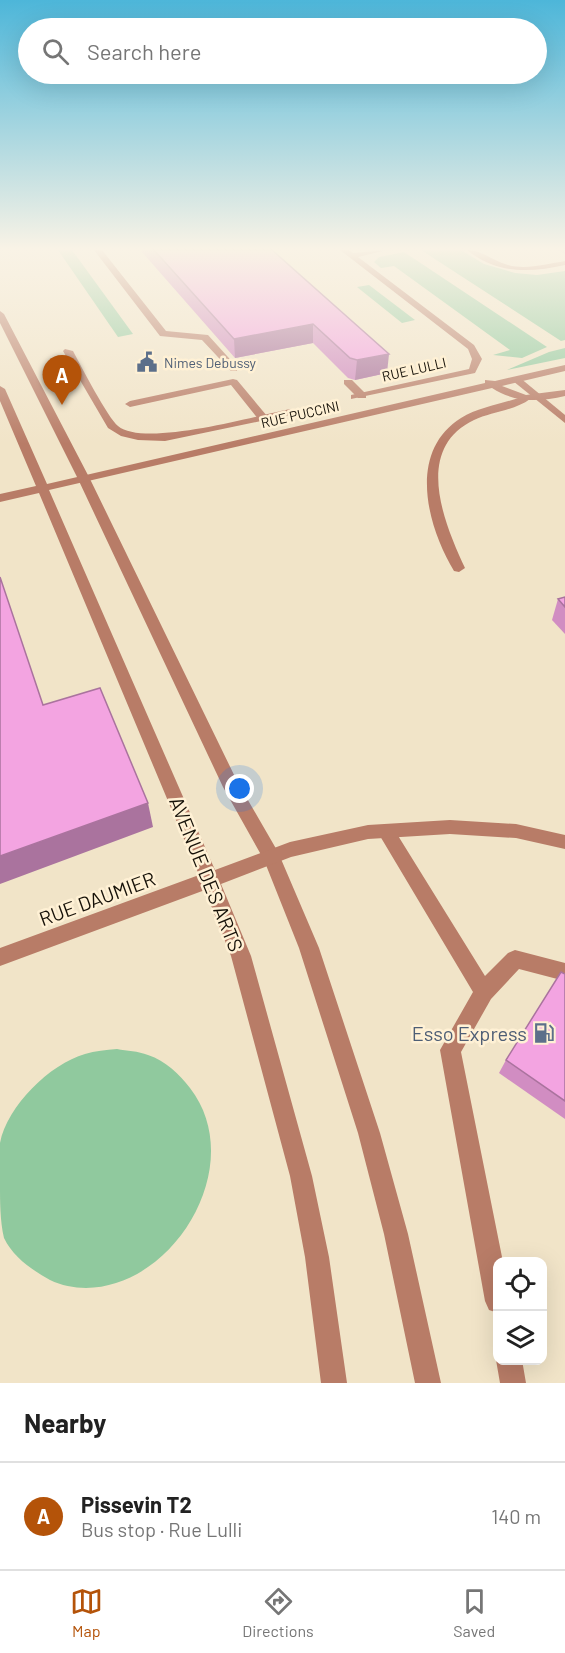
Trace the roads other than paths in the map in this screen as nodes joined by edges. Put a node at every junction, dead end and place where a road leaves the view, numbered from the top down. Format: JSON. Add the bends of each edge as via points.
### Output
{"nodes":[{"id":1,"x":0,"y":314,"type":"edge"},
{"id":2,"x":148,"y":315,"type":"edge"},
{"id":3,"x":429,"y":315,"type":"edge"},
{"id":4,"x":68,"y":351,"type":"dead end"},
{"id":5,"x":565,"y":368,"type":"edge"},
{"id":6,"x":234,"y":369,"type":"dead end"},
{"id":7,"x":472,"y":371,"type":"junction"},
{"id":8,"x":516,"y":379,"type":"junction"},
{"id":9,"x":348,"y":382,"type":"edge"},
{"id":10,"x":0,"y":389,"type":"edge"},
{"id":11,"x":565,"y":393,"type":"edge"},
{"id":12,"x":525,"y":399,"type":"junction"},
{"id":13,"x":540,"y":399,"type":"junction"},
{"id":14,"x":130,"y":404,"type":"dead end"},
{"id":15,"x":290,"y":412,"type":"dead end"},
{"id":16,"x":263,"y":418,"type":"junction"},
{"id":17,"x":565,"y":420,"type":"edge"},
{"id":18,"x":84,"y":479,"type":"junction"},
{"id":19,"x":42,"y":489,"type":"junction"},
{"id":20,"x":0,"y":498,"type":"edge"},
{"id":21,"x":459,"y":568,"type":"dead end"},
{"id":22,"x":386,"y":831,"type":"junction"},
{"id":23,"x":565,"y":842,"type":"edge"},
{"id":24,"x":272,"y":857,"type":"junction"},
{"id":25,"x":209,"y":880,"type":"junction"},
{"id":26,"x":0,"y":957,"type":"edge"},
{"id":27,"x":565,"y":972,"type":"edge"},
{"id":28,"x":484,"y":992,"type":"junction"},
{"id":29,"x":493,"y":1275,"type":"edge"},
{"id":30,"x":510,"y":1365,"type":"edge"},
{"id":31,"x":334,"y":1383,"type":"edge"},
{"id":32,"x":428,"y":1383,"type":"edge"},
{"id":33,"x":513,"y":1383,"type":"edge"}],
"edges":[{"from":1,"to":18,"type":"street"},
{"from":2,"to":6,"type":"street","via":[[163,334],[205,337]]},
{"from":3,"to":7,"type":"street","name":"RUE LULLI","via":[[471,347],[478,357]]},
{"from":4,"to":16,"type":"street","via":[[113,428],[120,432],[165,438]]},
{"from":5,"to":8,"type":"street","name":"RUE PUCCINI"},
{"from":7,"to":9,"type":"street","name":"RUE LULLI","via":[[359,397]]},
{"from":7,"to":12,"type":"street","via":[[504,393]]},
{"from":8,"to":13,"type":"street"},
{"from":8,"to":18,"type":"street","name":"RUE PUCCINI"},
{"from":10,"to":19,"type":"street","name":"AVENUE DES ARTS"},
{"from":11,"to":13,"type":"street"},
{"from":12,"to":13,"type":"street"},
{"from":12,"to":21,"type":"street","via":[[466,420],[450,431],[436,451],[436,510],[441,531]]},
{"from":13,"to":17,"type":"street"},
{"from":14,"to":16,"type":"street","via":[[233,382]]},
{"from":15,"to":16,"type":"street"},
{"from":18,"to":19,"type":"street","name":"RUE PUCCINI"},
{"from":18,"to":24,"type":"street","via":[[231,787]]},
{"from":19,"to":20,"type":"street","name":"RUE PUCCINI"},
{"from":19,"to":25,"type":"street","name":"AVENUE DES ARTS"},
{"from":22,"to":23,"type":"street","name":"RUE DAUMIER","via":[[450,827],[516,831]]},
{"from":22,"to":24,"type":"street","name":"RUE DAUMIER","via":[[368,832]]},
{"from":22,"to":28,"type":"street"},
{"from":24,"to":25,"type":"street","name":"RUE DAUMIER"},
{"from":24,"to":32,"type":"street","via":[[309,948],[369,1133],[396,1234]]},
{"from":25,"to":26,"type":"street","name":"RUE DAUMIER"},
{"from":25,"to":31,"type":"street","name":"AVENUE DES ARTS","via":[[242,956],[301,1176],[317,1257]]},
{"from":27,"to":28,"type":"street","via":[[515,959]]},
{"from":28,"to":29,"type":"street","via":[[450,1050]]},
{"from":30,"to":33,"type":"street"}]}
